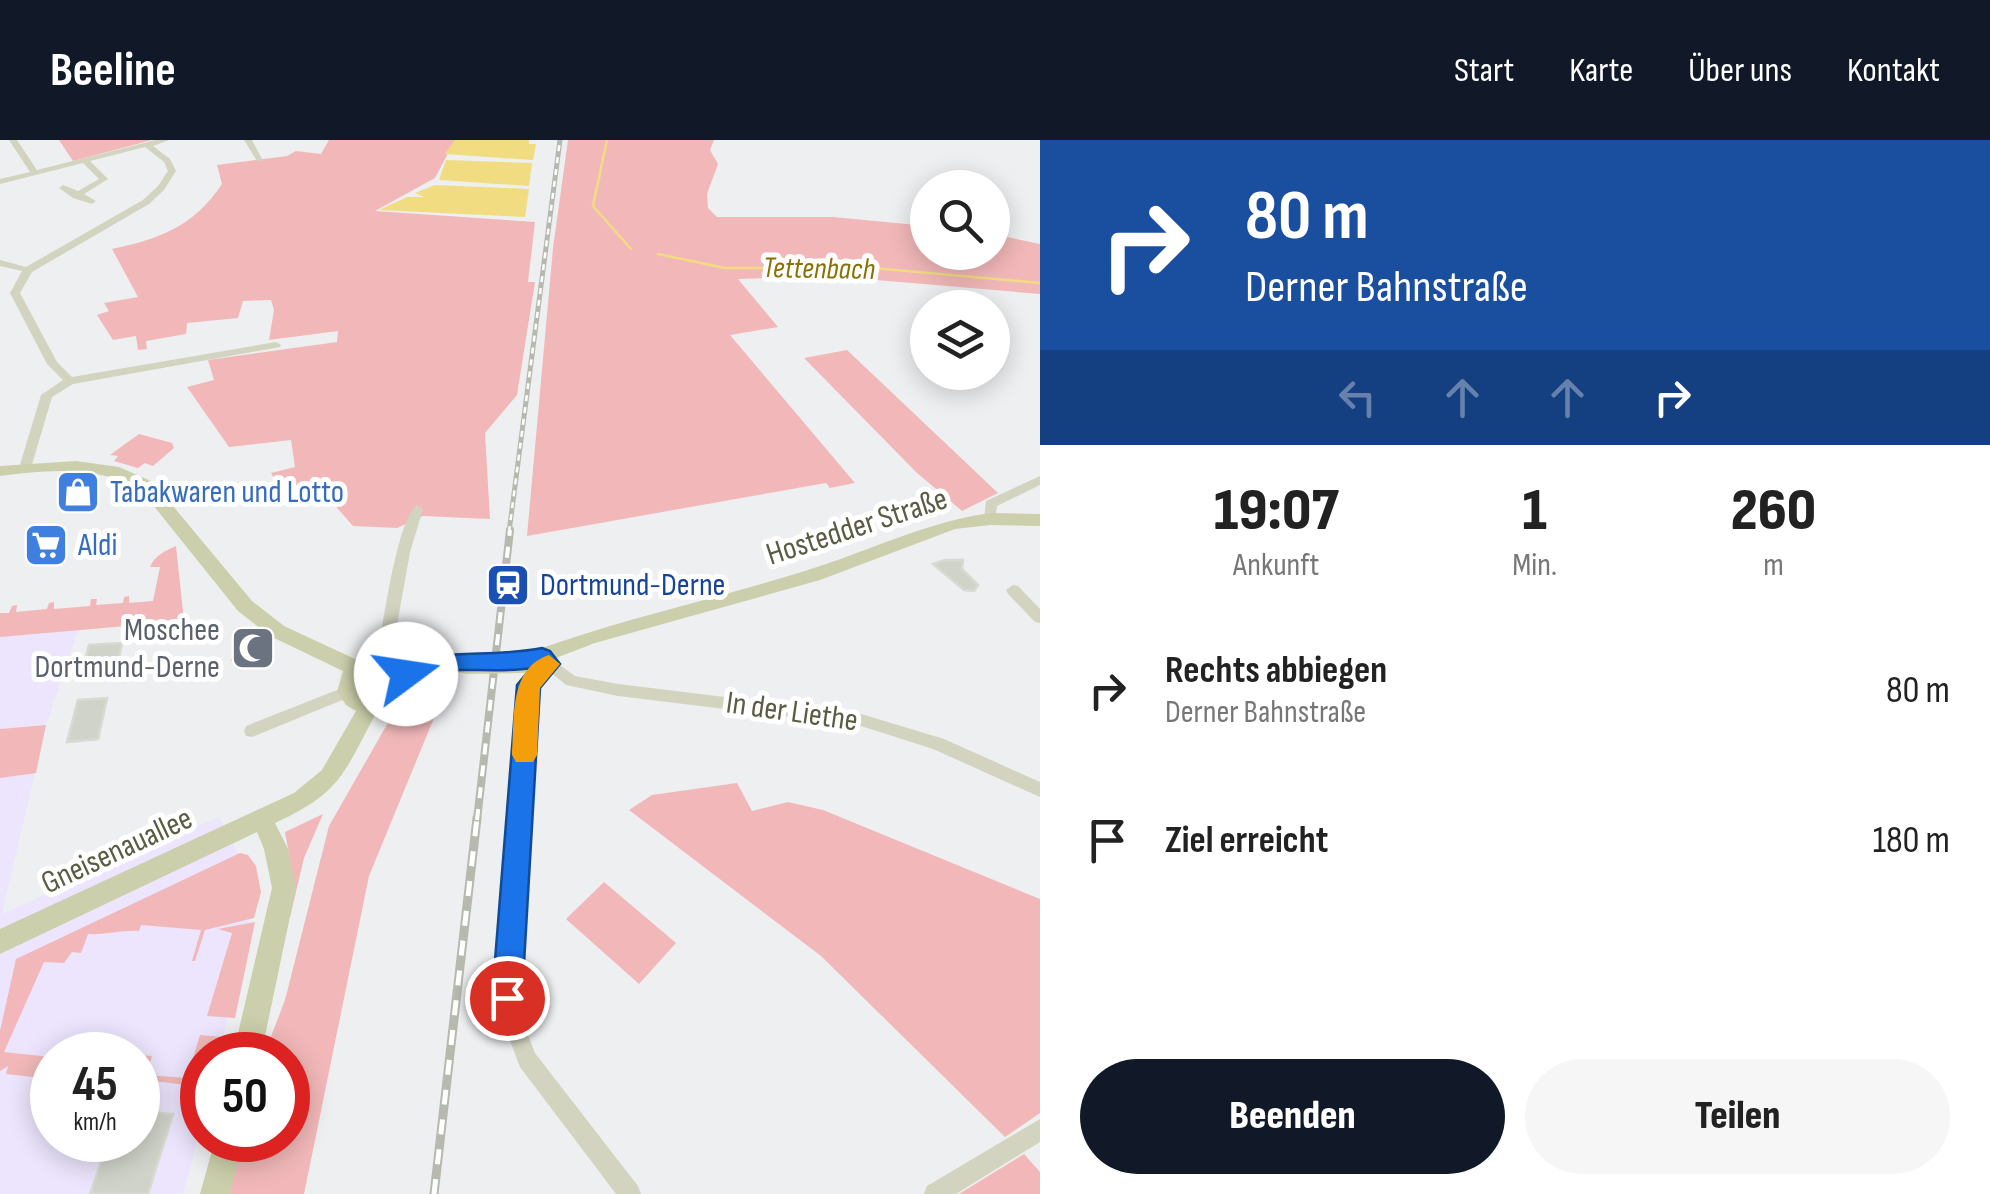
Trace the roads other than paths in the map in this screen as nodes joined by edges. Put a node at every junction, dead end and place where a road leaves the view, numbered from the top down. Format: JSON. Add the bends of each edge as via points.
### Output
{"nodes":[{"id":1,"x":13,"y":140,"type":"edge"},
{"id":2,"x":164,"y":140,"type":"edge"},
{"id":3,"x":248,"y":140,"type":"edge"},
{"id":4,"x":148,"y":146,"type":"junction"},
{"id":5,"x":260,"y":159,"type":"dead end"},
{"id":6,"x":85,"y":161,"type":"junction"},
{"id":7,"x":34,"y":172,"type":"junction"},
{"id":8,"x":0,"y":182,"type":"edge"},
{"id":9,"x":63,"y":188,"type":"dead end"},
{"id":10,"x":76,"y":196,"type":"junction"},
{"id":11,"x":92,"y":201,"type":"dead end"},
{"id":12,"x":0,"y":263,"type":"edge"},
{"id":13,"x":28,"y":270,"type":"junction"},
{"id":14,"x":276,"y":345,"type":"dead end"},
{"id":15,"x":70,"y":382,"type":"junction"},
{"id":16,"x":25,"y":468,"type":"junction"},
{"id":17,"x":0,"y":471,"type":"edge"},
{"id":18,"x":1040,"y":480,"type":"edge"},
{"id":19,"x":417,"y":509,"type":"dead end"},
{"id":20,"x":990,"y":519,"type":"junction"},
{"id":21,"x":1040,"y":520,"type":"edge"},
{"id":22,"x":1013,"y":590,"type":"dead end"},
{"id":23,"x":1040,"y":618,"type":"edge"},
{"id":24,"x":384,"y":659,"type":"junction"},
{"id":25,"x":538,"y":661,"type":"junction"},
{"id":26,"x":356,"y":668,"type":"junction"},
{"id":27,"x":404,"y":670,"type":"junction"},
{"id":28,"x":347,"y":692,"type":"junction"},
{"id":29,"x":370,"y":707,"type":"junction"},
{"id":30,"x":252,"y":731,"type":"dead end"},
{"id":31,"x":1040,"y":790,"type":"edge"},
{"id":32,"x":262,"y":819,"type":"junction"},
{"id":33,"x":0,"y":942,"type":"edge"},
{"id":34,"x":252,"y":1032,"type":"edge"},
{"id":35,"x":1040,"y":1130,"type":"edge"},
{"id":36,"x":223,"y":1162,"type":"edge"},
{"id":37,"x":214,"y":1194,"type":"edge"},
{"id":38,"x":630,"y":1194,"type":"edge"},
{"id":39,"x":935,"y":1194,"type":"edge"}],
"edges":[{"from":1,"to":7,"type":"street"},
{"from":2,"to":4,"type":"street"},
{"from":3,"to":5,"type":"street"},
{"from":4,"to":6,"type":"street"},
{"from":4,"to":13,"type":"street","via":[[172,171],[161,186]]},
{"from":6,"to":7,"type":"street"},
{"from":6,"to":10,"type":"street","via":[[104,179]]},
{"from":7,"to":8,"type":"street"},
{"from":9,"to":10,"type":"street"},
{"from":10,"to":11,"type":"street"},
{"from":12,"to":13,"type":"street"},
{"from":13,"to":15,"type":"street","via":[[15,293],[52,364]]},
{"from":14,"to":15,"type":"street"},
{"from":15,"to":16,"type":"street","via":[[48,395]]},
{"from":16,"to":17,"type":"main road"},
{"from":16,"to":26,"type":"main road","via":[[92,467],[148,486],[259,618]]},
{"from":18,"to":20,"type":"street","via":[[991,504]]},
{"from":19,"to":24,"type":"street","via":[[402,552]]},
{"from":20,"to":21,"type":"main road","name":"Hostedder Straße"},
{"from":20,"to":25,"type":"main road","name":"Hostedder Straße","via":[[933,530],[814,574],[590,637]]},
{"from":22,"to":23,"type":"street"},
{"from":24,"to":26,"type":"main road"},
{"from":24,"to":27,"type":"main road"},
{"from":25,"to":27,"type":"main road","name":"Hostedder Straße","bridge":true},
{"from":25,"to":31,"type":"street","name":"In der Liethe","via":[[571,681],[618,690],[858,719],[960,753]]},
{"from":25,"to":38,"type":"street","via":[[529,685],[508,1012],[527,1060]]},
{"from":26,"to":28,"type":"main road"},
{"from":27,"to":29,"type":"main road","via":[[408,686],[402,696]]},
{"from":28,"to":29,"type":"main road"},
{"from":28,"to":30,"type":"street"},
{"from":29,"to":32,"type":"main road","name":"Gneisenauallee","via":[[330,777]]},
{"from":32,"to":33,"type":"main road","name":"Gneisenauallee"},
{"from":32,"to":34,"type":"main road","via":[[284,888]]},
{"from":35,"to":39,"type":"street"},
{"from":36,"to":37,"type":"main road"}]}
